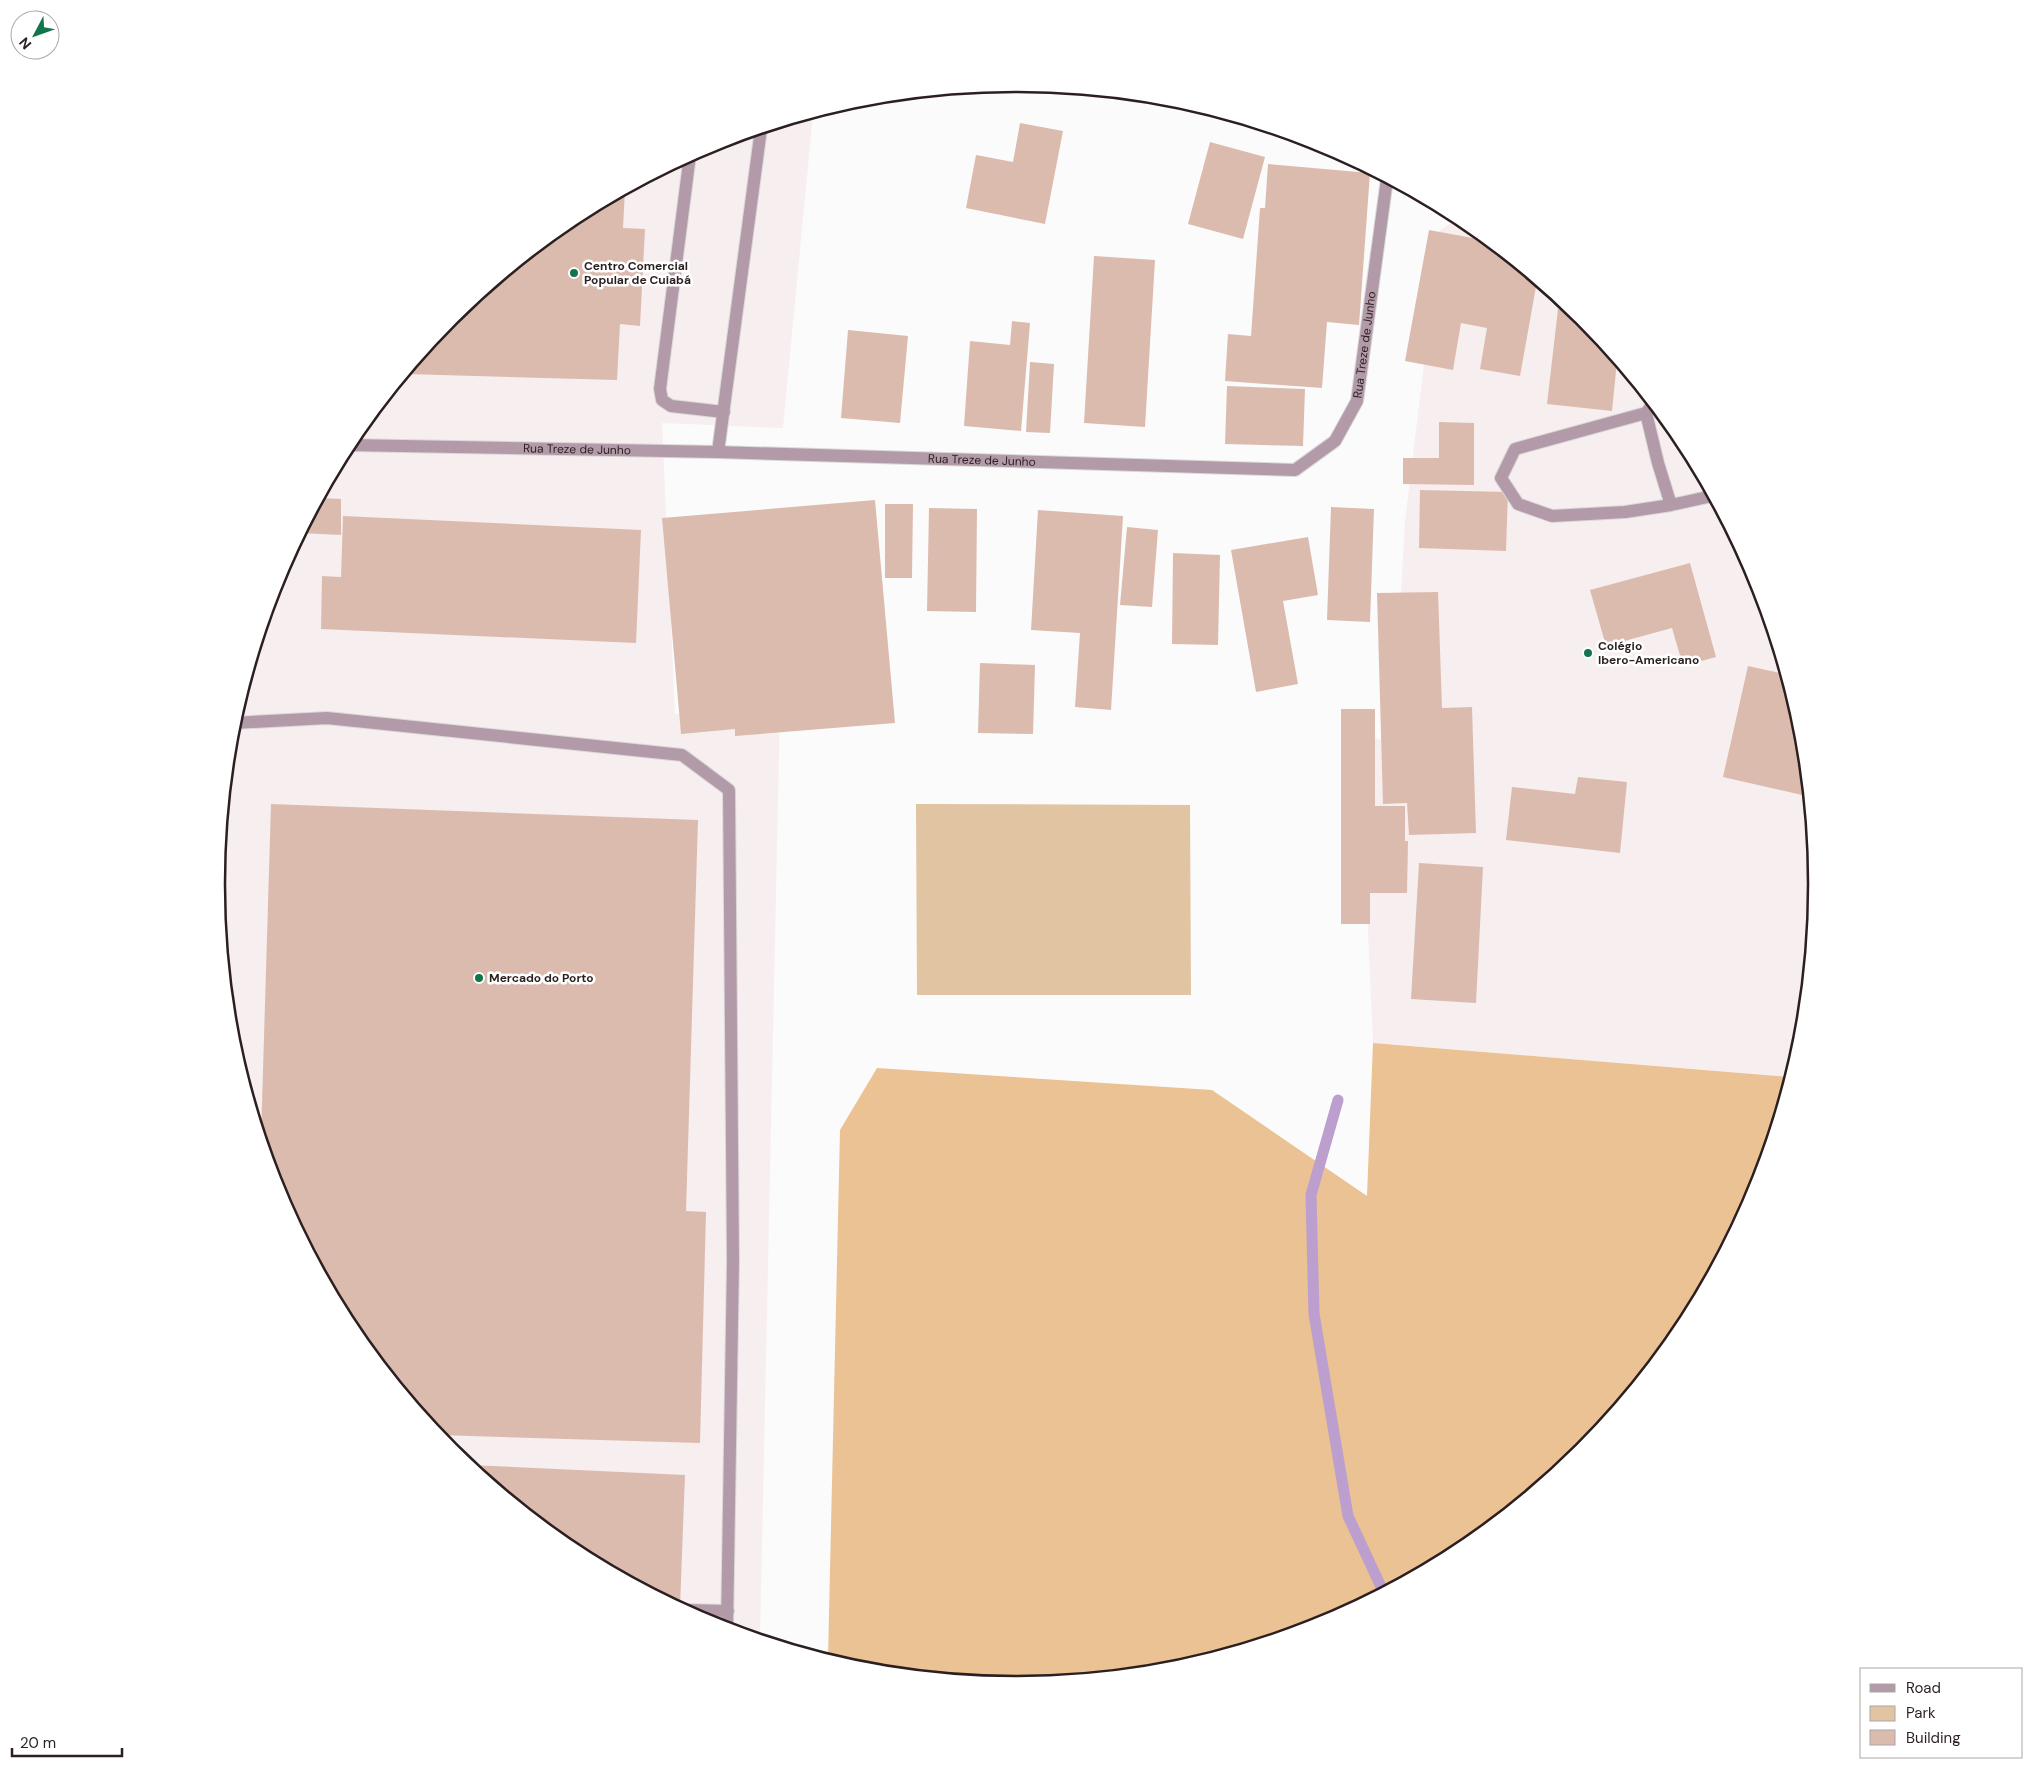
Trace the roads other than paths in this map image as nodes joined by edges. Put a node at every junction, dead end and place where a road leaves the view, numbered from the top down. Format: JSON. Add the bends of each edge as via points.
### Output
{"nodes":[{"id":1,"x":760,"y":136,"type":"edge"},
{"id":2,"x":689,"y":164,"type":"edge"},
{"id":3,"x":1386,"y":185,"type":"edge"},
{"id":4,"x":1649,"y":408,"type":"edge"},
{"id":5,"x":1649,"y":409,"type":"edge"},
{"id":6,"x":724,"y":412,"type":"junction"},
{"id":7,"x":357,"y":445,"type":"edge"},
{"id":8,"x":718,"y":452,"type":"junction"},
{"id":9,"x":1707,"y":497,"type":"edge"},
{"id":10,"x":1672,"y":505,"type":"junction"},
{"id":11,"x":242,"y":723,"type":"edge"},
{"id":12,"x":704,"y":1610,"type":"edge"},
{"id":13,"x":728,"y":1611,"type":"junction"},
{"id":14,"x":728,"y":1620,"type":"edge"}],
"edges":[{"from":1,"to":6,"type":"street"},
{"from":2,"to":6,"type":"street","via":[[660,389],[662,400],[671,406]]},
{"from":3,"to":8,"type":"street","name":"Rua Treze de Junho","via":[[1357,401],[1335,441],[1294,470]]},
{"from":4,"to":10,"type":"street","via":[[1515,449],[1501,478],[1518,504],[1552,516],[1625,512]]},
{"from":5,"to":10,"type":"street","via":[[1658,463]]},
{"from":6,"to":8,"type":"street"},
{"from":7,"to":8,"type":"street","name":"Rua Treze de Junho"},
{"from":9,"to":10,"type":"street"},
{"from":11,"to":13,"type":"street","via":[[327,718],[682,755],[729,790],[733,1261]]},
{"from":12,"to":13,"type":"street"},
{"from":13,"to":14,"type":"street"}]}
